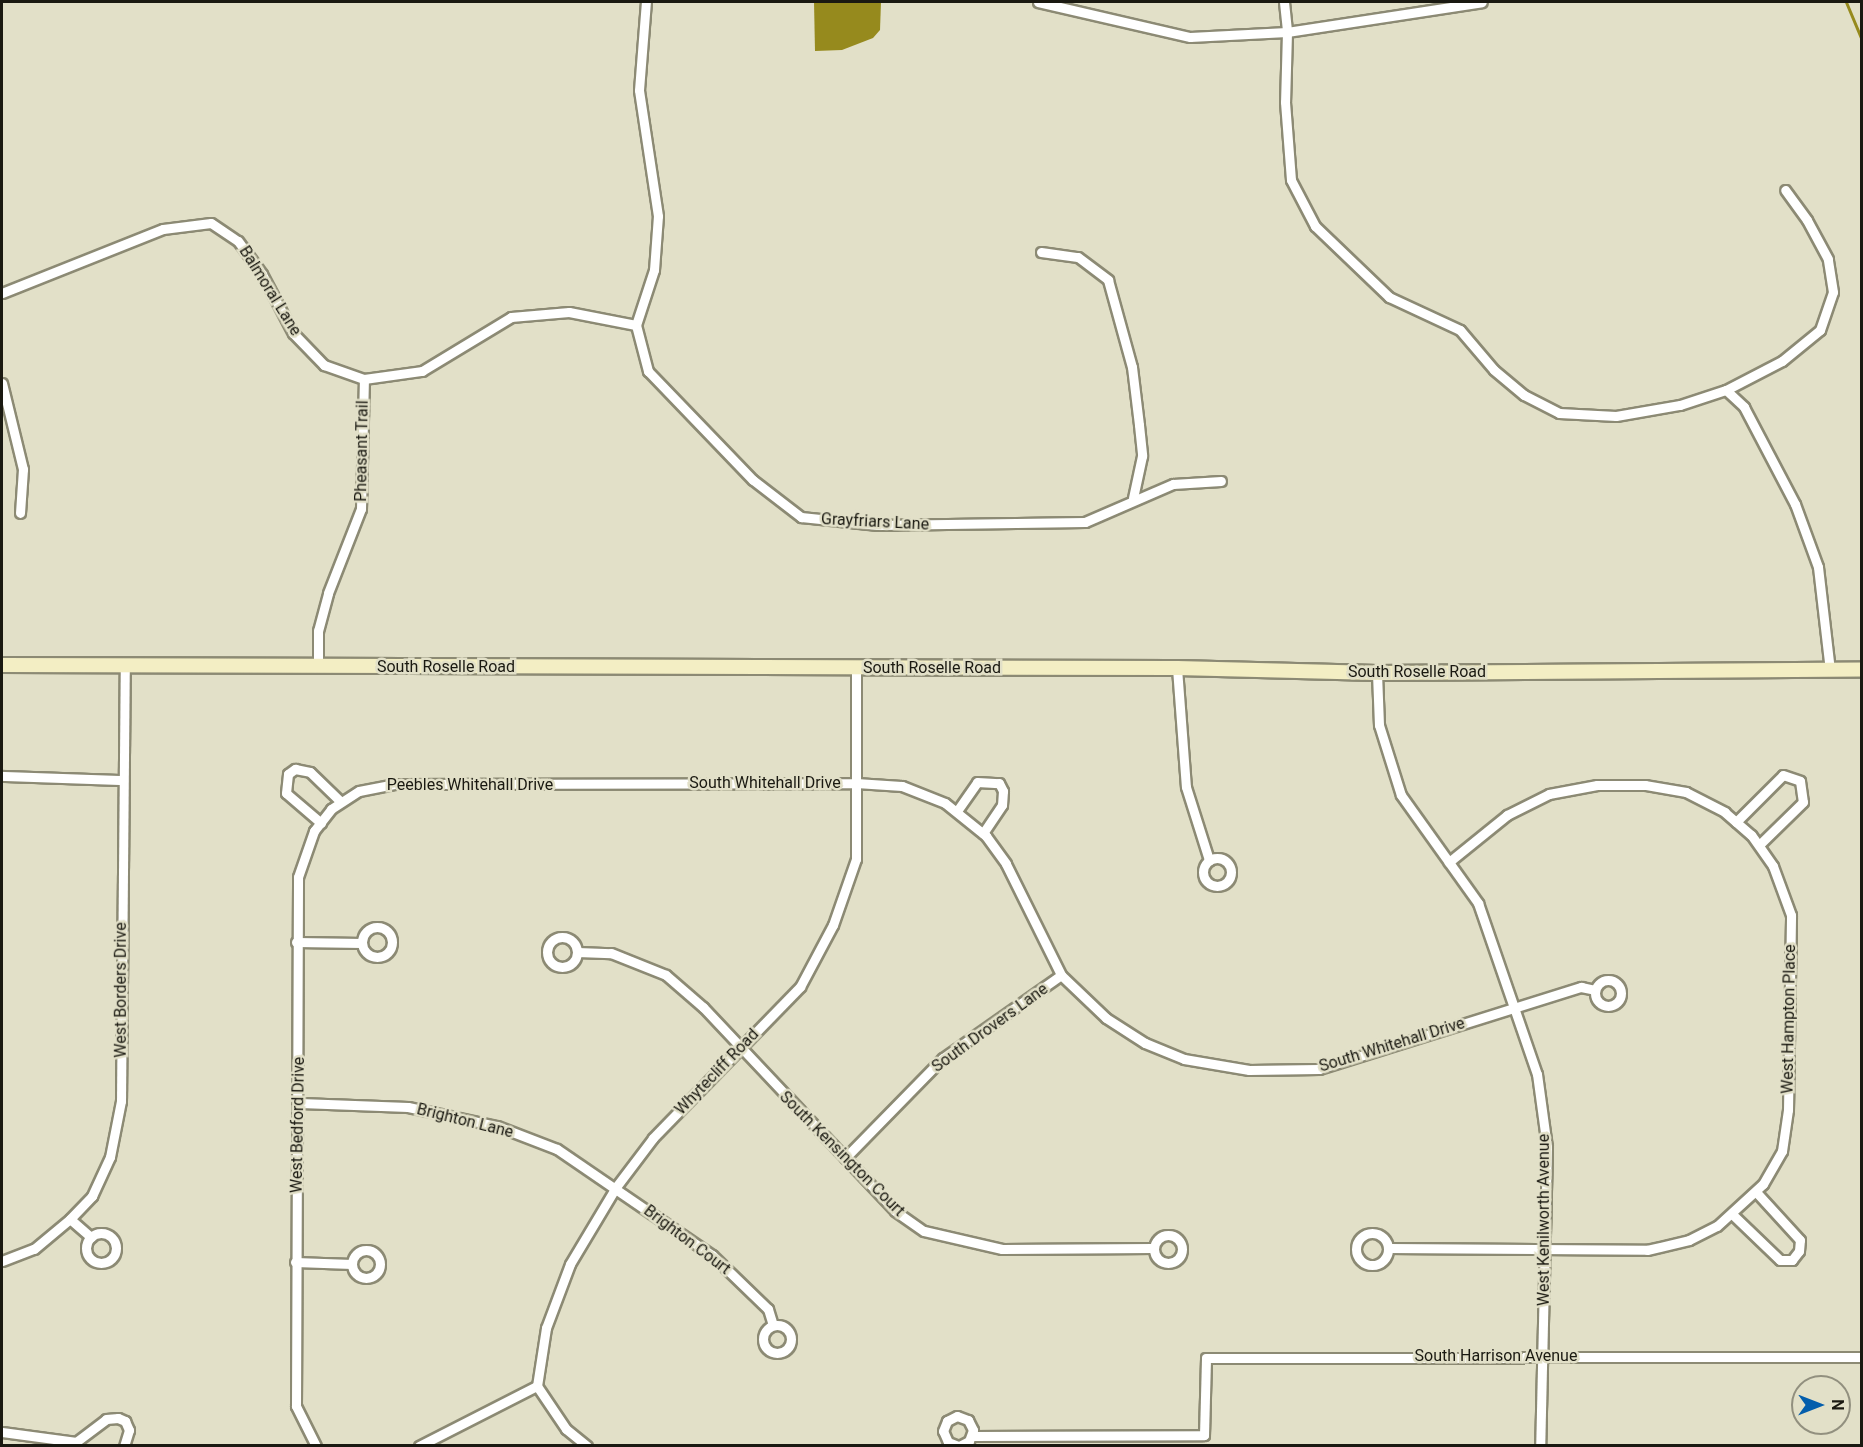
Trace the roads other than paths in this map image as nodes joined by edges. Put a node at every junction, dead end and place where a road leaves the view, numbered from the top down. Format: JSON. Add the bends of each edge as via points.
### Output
{"nodes":[{"id":1,"x":646,"y":2,"type":"edge"},
{"id":2,"x":1038,"y":2,"type":"edge"},
{"id":3,"x":1284,"y":2,"type":"edge"},
{"id":4,"x":1482,"y":2,"type":"edge"},
{"id":5,"x":1287,"y":32,"type":"junction"},
{"id":6,"x":1785,"y":190,"type":"dead end"},
{"id":7,"x":1041,"y":252,"type":"dead end"},
{"id":8,"x":2,"y":293,"type":"edge"},
{"id":9,"x":636,"y":325,"type":"junction"},
{"id":10,"x":364,"y":379,"type":"junction"},
{"id":11,"x":2,"y":383,"type":"edge"},
{"id":12,"x":1726,"y":390,"type":"junction"},
{"id":13,"x":1221,"y":481,"type":"dead end"},
{"id":14,"x":1132,"y":498,"type":"junction"},
{"id":15,"x":20,"y":513,"type":"dead end"},
{"id":16,"x":2,"y":665,"type":"edge"},
{"id":17,"x":125,"y":666,"type":"junction"},
{"id":18,"x":318,"y":666,"type":"junction"},
{"id":19,"x":856,"y":668,"type":"junction"},
{"id":20,"x":1177,"y":668,"type":"junction"},
{"id":21,"x":1830,"y":670,"type":"junction"},
{"id":22,"x":1862,"y":670,"type":"edge"},
{"id":23,"x":1377,"y":673,"type":"junction"},
{"id":24,"x":2,"y":776,"type":"edge"},
{"id":25,"x":122,"y":780,"type":"junction"},
{"id":26,"x":856,"y":783,"type":"junction"},
{"id":27,"x":567,"y":784,"type":"joint"},
{"id":28,"x":340,"y":801,"type":"junction"},
{"id":29,"x":331,"y":809,"type":"joint"},
{"id":30,"x":957,"y":811,"type":"junction"},
{"id":31,"x":1737,"y":822,"type":"junction"},
{"id":32,"x":321,"y":823,"type":"junction"},
{"id":33,"x":983,"y":833,"type":"junction"},
{"id":34,"x":1760,"y":844,"type":"junction"},
{"id":35,"x":1209,"y":860,"type":"dead end"},
{"id":36,"x":1449,"y":862,"type":"junction"},
{"id":37,"x":296,"y":942,"type":"junction"},
{"id":38,"x":362,"y":943,"type":"dead end"},
{"id":39,"x":577,"y":952,"type":"dead end"},
{"id":40,"x":1061,"y":975,"type":"junction"},
{"id":41,"x":1595,"y":990,"type":"dead end"},
{"id":42,"x":1517,"y":1007,"type":"junction"},
{"id":43,"x":739,"y":1050,"type":"junction"},
{"id":44,"x":300,"y":1103,"type":"junction"},
{"id":45,"x":844,"y":1158,"type":"junction"},
{"id":46,"x":616,"y":1187,"type":"junction"},
{"id":47,"x":1756,"y":1192,"type":"junction"},
{"id":48,"x":1732,"y":1214,"type":"junction"},
{"id":49,"x":70,"y":1219,"type":"junction"},
{"id":50,"x":91,"y":1237,"type":"dead end"},
{"id":51,"x":1154,"y":1248,"type":"dead end"},
{"id":52,"x":1388,"y":1248,"type":"dead end"},
{"id":53,"x":1547,"y":1248,"type":"junction"},
{"id":54,"x":2,"y":1261,"type":"edge"},
{"id":55,"x":295,"y":1262,"type":"junction"},
{"id":56,"x":352,"y":1264,"type":"dead end"},
{"id":57,"x":773,"y":1325,"type":"dead end"},
{"id":58,"x":1542,"y":1356,"type":"junction"},
{"id":59,"x":1862,"y":1357,"type":"edge"},
{"id":60,"x":537,"y":1386,"type":"junction"},
{"id":61,"x":2,"y":1432,"type":"edge"},
{"id":62,"x":972,"y":1436,"type":"junction"},
{"id":63,"x":77,"y":1444,"type":"edge"},
{"id":64,"x":124,"y":1446,"type":"edge"},
{"id":65,"x":316,"y":1446,"type":"edge"},
{"id":66,"x":419,"y":1446,"type":"edge"},
{"id":67,"x":587,"y":1446,"type":"edge"},
{"id":68,"x":959,"y":1446,"type":"edge"},
{"id":69,"x":1540,"y":1446,"type":"edge"}],
"edges":[{"from":1,"to":9,"type":"street","via":[[639,90],[657,216],[654,270]]},
{"from":2,"to":5,"type":"street","via":[[1190,37]]},
{"from":3,"to":5,"type":"street"},
{"from":4,"to":5,"type":"street"},
{"from":5,"to":12,"type":"street","via":[[1285,102],[1291,180],[1315,226],[1389,297],[1460,330],[1494,370],[1524,395],[1559,413],[1616,416],[1680,405]]},
{"from":6,"to":12,"type":"street","via":[[1808,220],[1828,259],[1833,292],[1820,330],[1782,361]]},
{"from":7,"to":14,"type":"street","via":[[1078,257],[1108,280],[1132,368],[1142,456]]},
{"from":8,"to":10,"type":"street","name":"Balmoral Lane","via":[[163,229],[211,223],[238,241],[262,274],[293,333],[324,365]]},
{"from":9,"to":10,"type":"street","name":"Pheasant Trail","via":[[569,312],[511,317],[423,371]]},
{"from":9,"to":14,"type":"street","name":"Grayfriars Lane","via":[[648,371],[753,480],[801,517],[878,525],[1085,522]]},
{"from":10,"to":18,"type":"street","name":"Pheasant Trail","via":[[361,509],[328,594],[318,631]]},
{"from":11,"to":15,"type":"street","via":[[23,469]]},
{"from":12,"to":21,"type":"street","via":[[1744,407],[1795,504],[1818,567]]},
{"from":13,"to":14,"type":"street","name":"Grayfriars Lane","via":[[1173,484]]},
{"from":16,"to":17,"type":"main road","name":"South Roselle Road"},
{"from":17,"to":18,"type":"main road","name":"South Roselle Road"},
{"from":17,"to":25,"type":"street","name":"West Borders Drive"},
{"from":18,"to":19,"type":"main road","name":"South Roselle Road"},
{"from":19,"to":20,"type":"main road","name":"South Roselle Road"},
{"from":19,"to":26,"type":"street","name":"Whytecliff Road"},
{"from":20,"to":23,"type":"main road","name":"South Roselle Road"},
{"from":20,"to":35,"type":"street","via":[[1186,787]]},
{"from":21,"to":22,"type":"main road","name":"South Roselle Road"},
{"from":21,"to":23,"type":"main road","name":"South Roselle Road"},
{"from":23,"to":36,"type":"street","name":"West Kenilworth Avenue","via":[[1379,725],[1401,795]]},
{"from":24,"to":25,"type":"street"},
{"from":25,"to":49,"type":"street","name":"West Borders Drive","via":[[121,1101],[110,1157],[92,1196]]},
{"from":26,"to":27,"type":"street","name":"South Whitehall Drive"},
{"from":26,"to":30,"type":"street","name":"South Whitehall Drive","via":[[902,786]]},
{"from":26,"to":43,"type":"street","name":"Whytecliff Road","via":[[856,859],[833,925],[800,987]]},
{"from":27,"to":28,"type":"street","name":"Peebles Whitehall Drive","via":[[395,784],[359,791]]},
{"from":28,"to":29,"type":"street","name":"Peebles Whitehall Drive"},
{"from":28,"to":32,"type":"street","via":[[310,772],[295,769],[288,774],[286,793]]},
{"from":29,"to":32,"type":"street","name":"West Bedford Drive"},
{"from":30,"to":33,"type":"street","name":"South Whitehall Drive"},
{"from":30,"to":33,"type":"street","via":[[977,782],[999,783],[1003,790],[1002,805]]},
{"from":31,"to":34,"type":"street","name":"West Hampton Place"},
{"from":31,"to":34,"type":"street","via":[[1783,775],[1800,781],[1803,802]]},
{"from":31,"to":36,"type":"street","name":"West Hampton Place","via":[[1686,792],[1645,785],[1597,785],[1549,794],[1507,815]]},
{"from":32,"to":37,"type":"street","name":"West Bedford Drive","via":[[300,863]]},
{"from":33,"to":40,"type":"street","name":"South Whitehall Drive","via":[[1006,864]]},
{"from":34,"to":47,"type":"street","name":"West Hampton Place","via":[[1773,866],[1791,915],[1788,1110],[1782,1150]]},
{"from":36,"to":42,"type":"street","name":"West Kenilworth Avenue","via":[[1478,903]]},
{"from":37,"to":38,"type":"street"},
{"from":37,"to":44,"type":"street","name":"West Bedford Drive"},
{"from":39,"to":43,"type":"street","name":"South Kensington Court","via":[[611,953],[666,975],[703,1007]]},
{"from":40,"to":42,"type":"street","name":"South Whitehall Drive","via":[[1106,1018],[1145,1042],[1184,1059],[1249,1070],[1319,1069]]},
{"from":40,"to":45,"type":"street","name":"South Drovers Lane","via":[[944,1058]]},
{"from":41,"to":42,"type":"street","name":"South Whitehall Drive","via":[[1581,987]]},
{"from":42,"to":53,"type":"street","name":"West Kenilworth Avenue","via":[[1537,1074],[1547,1147]]},
{"from":43,"to":45,"type":"street","name":"South Kensington Court"},
{"from":43,"to":46,"type":"street","name":"Whytecliff Road","via":[[653,1138]]},
{"from":44,"to":46,"type":"street","name":"Brighton Lane","via":[[408,1107],[497,1126],[556,1149]]},
{"from":44,"to":55,"type":"street","name":"West Bedford Drive"},
{"from":45,"to":51,"type":"street","name":"South Kensington Court","via":[[896,1211],[924,1232],[952,1241],[1002,1249]]},
{"from":46,"to":57,"type":"street","name":"Brighton Court","via":[[712,1255],[768,1309]]},
{"from":46,"to":60,"type":"street","name":"Whytecliff Road","via":[[570,1264],[546,1328]]},
{"from":47,"to":48,"type":"street","name":"West Hampton Place"},
{"from":47,"to":48,"type":"street","via":[[1800,1240],[1792,1260],[1780,1260]]},
{"from":48,"to":53,"type":"street","name":"West Hampton Place","via":[[1689,1240],[1647,1250]]},
{"from":49,"to":50,"type":"street"},
{"from":49,"to":54,"type":"street","name":"West Borders Drive","via":[[34,1249]]},
{"from":52,"to":53,"type":"street","name":"West Hampton Place"},
{"from":53,"to":58,"type":"street","name":"West Kenilworth Avenue"},
{"from":55,"to":56,"type":"street"},
{"from":55,"to":65,"type":"street","name":"West Bedford Drive","via":[[296,1406]]},
{"from":58,"to":59,"type":"street","name":"South Harrison Avenue"},
{"from":58,"to":62,"type":"street","name":"South Harrison Avenue","via":[[1206,1358],[1204,1435]]},
{"from":58,"to":69,"type":"street","name":"West Kenilworth Avenue"},
{"from":60,"to":66,"type":"street"},
{"from":60,"to":67,"type":"street","via":[[566,1429]]},
{"from":61,"to":63,"type":"street"},
{"from":62,"to":68,"type":"street"},
{"from":62,"to":68,"type":"street","via":[[968,1420],[952,1417],[943,1431],[948,1442]]},
{"from":63,"to":64,"type":"street","via":[[106,1419],[118,1418],[125,1421],[129,1431]]}]}
